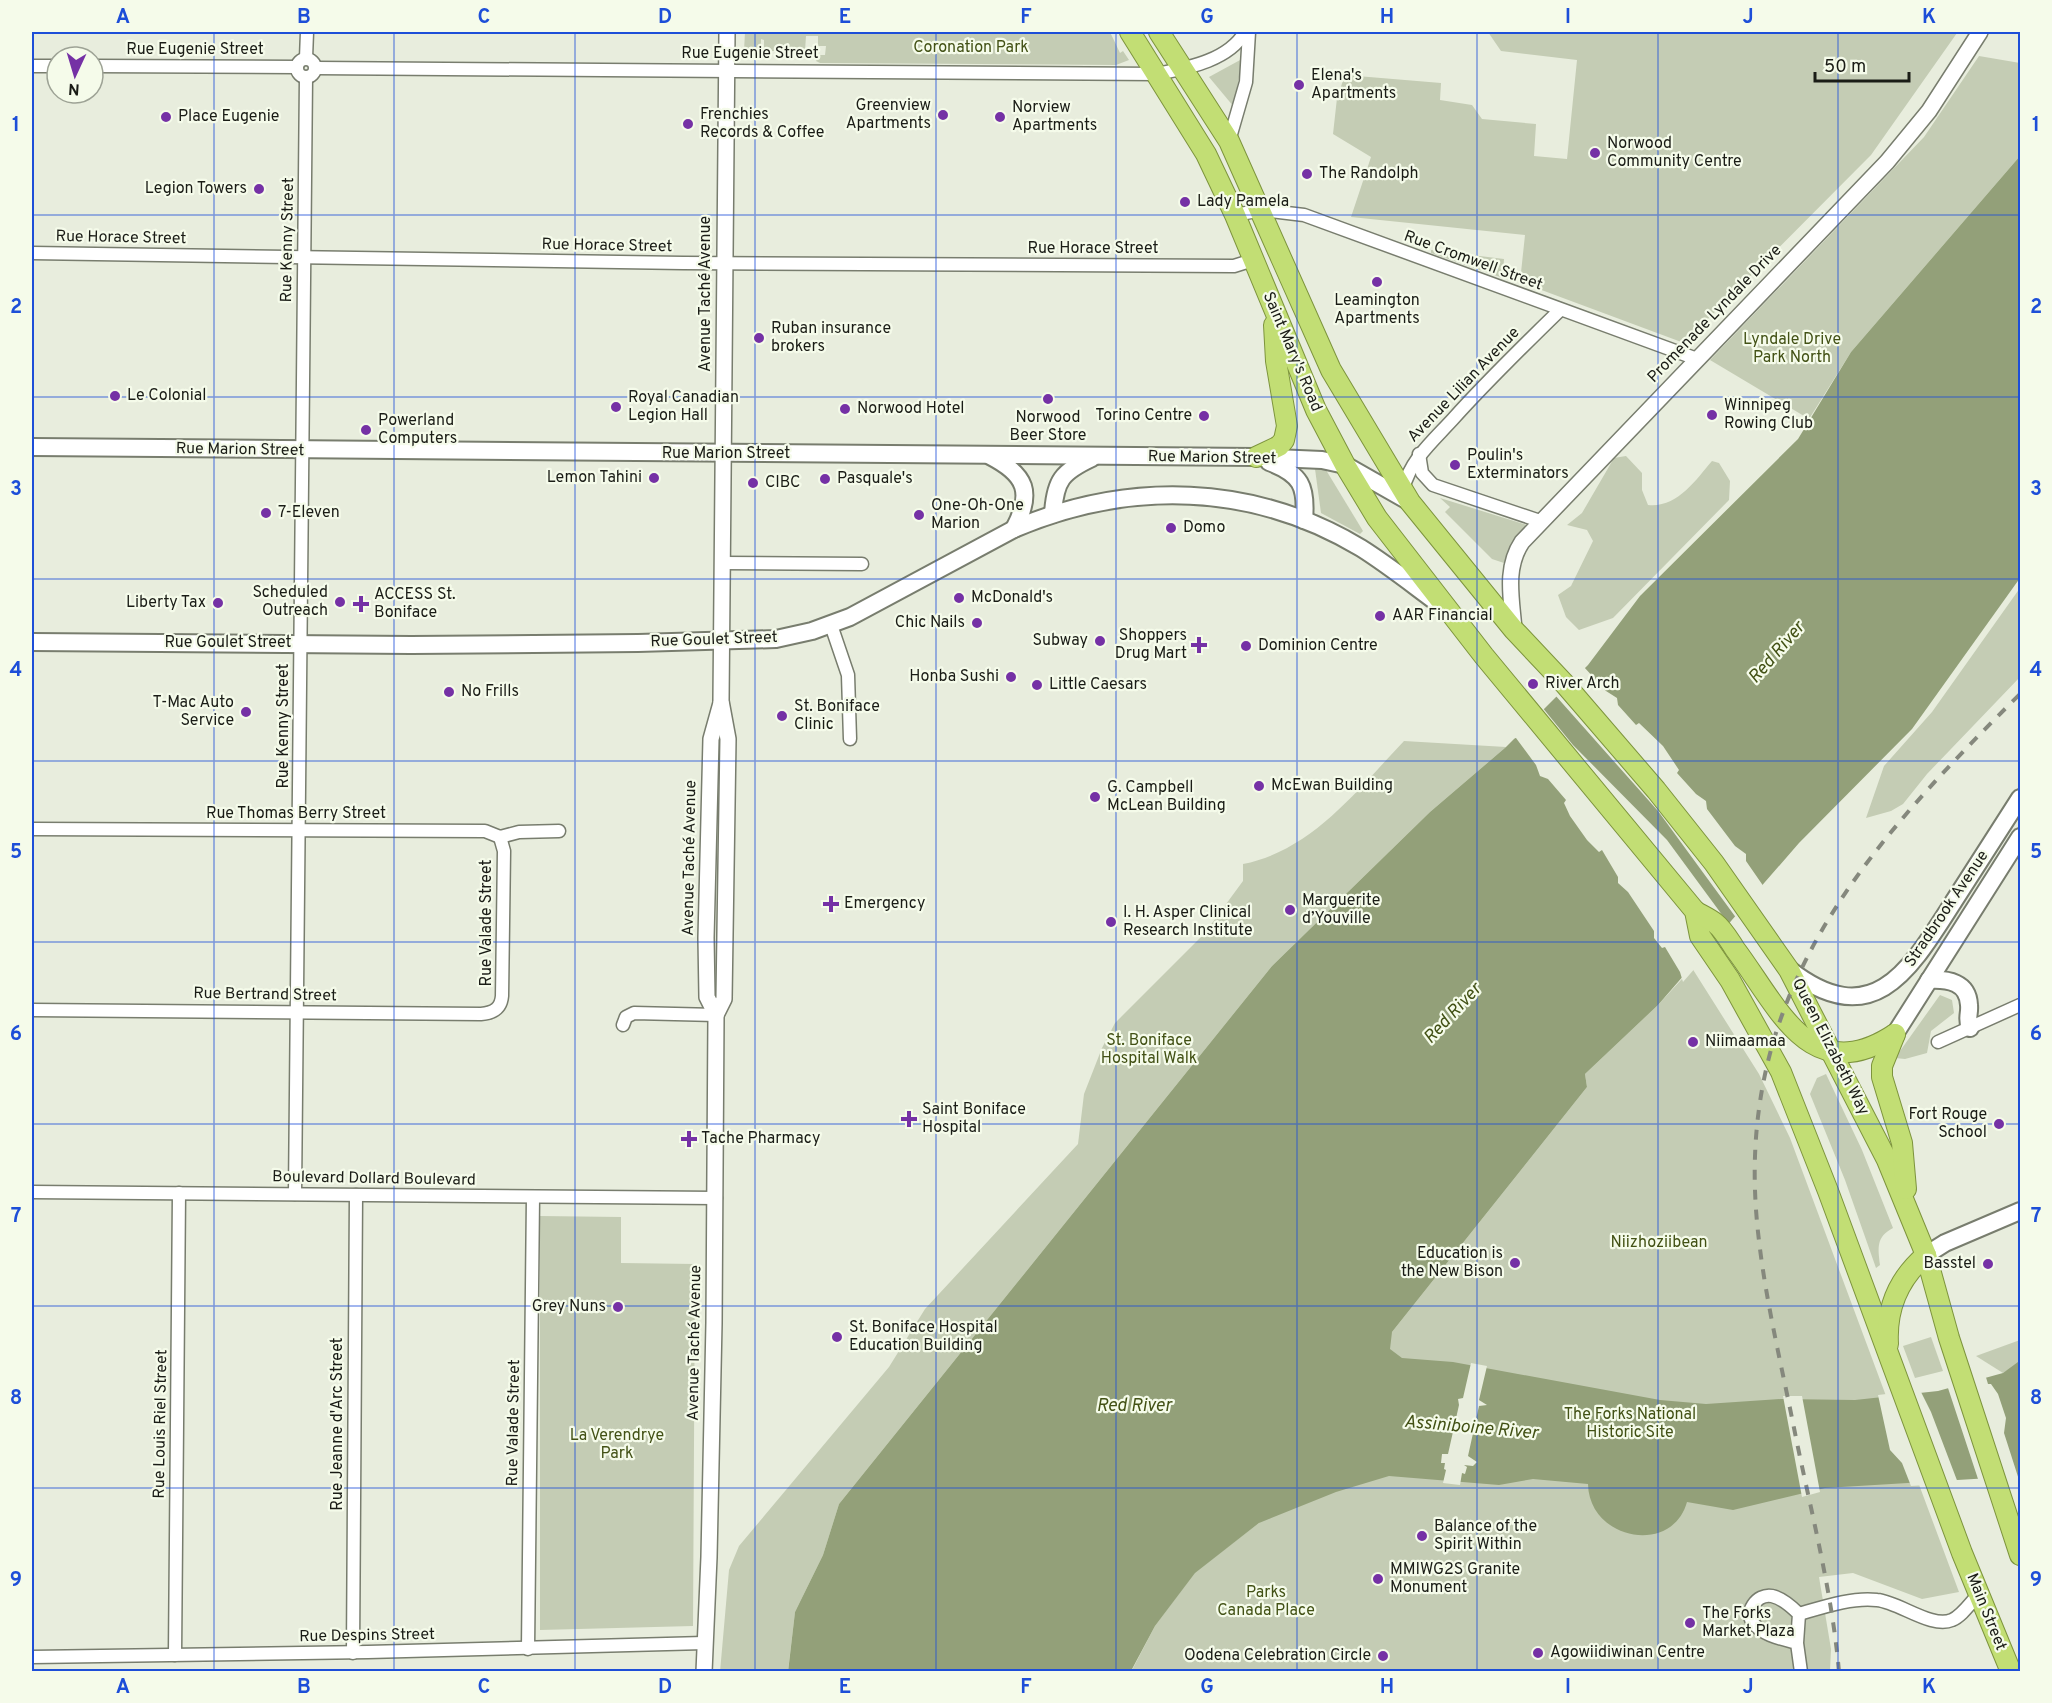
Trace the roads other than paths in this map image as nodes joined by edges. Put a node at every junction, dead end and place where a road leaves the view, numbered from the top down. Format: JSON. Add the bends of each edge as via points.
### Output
{"nodes":[{"id":1,"x":307,"y":32,"type":"edge"},
{"id":2,"x":727,"y":32,"type":"edge"},
{"id":3,"x":1130,"y":32,"type":"edge"},
{"id":4,"x":1159,"y":32,"type":"edge"},
{"id":5,"x":1247,"y":32,"type":"edge"},
{"id":6,"x":1980,"y":32,"type":"edge"},
{"id":7,"x":306,"y":58,"type":"junction"},
{"id":8,"x":105,"y":66,"type":"edge"},
{"id":9,"x":297,"y":68,"type":"junction"},
{"id":10,"x":316,"y":68,"type":"junction"},
{"id":11,"x":1183,"y":69,"type":"junction"},
{"id":12,"x":727,"y":70,"type":"junction"},
{"id":13,"x":1157,"y":74,"type":"junction"},
{"id":14,"x":306,"y":77,"type":"junction"},
{"id":15,"x":1229,"y":141,"type":"junction"},
{"id":16,"x":1262,"y":210,"type":"junction"},
{"id":17,"x":1235,"y":215,"type":"junction"},
{"id":18,"x":32,"y":253,"type":"edge"},
{"id":19,"x":304,"y":258,"type":"junction"},
{"id":20,"x":1253,"y":260,"type":"junction"},
{"id":21,"x":725,"y":264,"type":"junction"},
{"id":22,"x":1274,"y":310,"type":"junction"},
{"id":23,"x":1560,"y":310,"type":"junction"},
{"id":24,"x":1696,"y":360,"type":"junction"},
{"id":25,"x":1294,"y":361,"type":"junction"},
{"id":26,"x":1332,"y":370,"type":"junction"},
{"id":27,"x":32,"y":447,"type":"edge"},
{"id":28,"x":302,"y":451,"type":"junction"},
{"id":29,"x":723,"y":454,"type":"junction"},
{"id":30,"x":1419,"y":454,"type":"junction"},
{"id":31,"x":989,"y":455,"type":"junction"},
{"id":32,"x":1095,"y":457,"type":"junction"},
{"id":33,"x":1256,"y":457,"type":"junction"},
{"id":34,"x":1345,"y":465,"type":"junction"},
{"id":35,"x":1406,"y":496,"type":"junction"},
{"id":36,"x":1053,"y":514,"type":"junction"},
{"id":37,"x":1304,"y":520,"type":"junction"},
{"id":38,"x":1540,"y":521,"type":"junction"},
{"id":39,"x":1014,"y":529,"type":"junction"},
{"id":40,"x":723,"y":563,"type":"junction"},
{"id":41,"x":862,"y":564,"type":"dead end"},
{"id":42,"x":1445,"y":608,"type":"junction"},
{"id":43,"x":831,"y":625,"type":"junction"},
{"id":44,"x":1514,"y":630,"type":"junction"},
{"id":45,"x":32,"y":642,"type":"edge"},
{"id":46,"x":723,"y":642,"type":"junction"},
{"id":47,"x":301,"y":644,"type":"junction"},
{"id":48,"x":721,"y":700,"type":"junction"},
{"id":49,"x":850,"y":739,"type":"dead end"},
{"id":50,"x":2020,"y":798,"type":"edge"},
{"id":51,"x":32,"y":830,"type":"edge"},
{"id":52,"x":300,"y":830,"type":"junction"},
{"id":53,"x":559,"y":831,"type":"dead end"},
{"id":54,"x":500,"y":837,"type":"junction"},
{"id":55,"x":2020,"y":837,"type":"edge"},
{"id":56,"x":708,"y":847,"type":"junction"},
{"id":57,"x":727,"y":848,"type":"junction"},
{"id":58,"x":1695,"y":911,"type":"junction"},
{"id":59,"x":1789,"y":970,"type":"junction"},
{"id":60,"x":1929,"y":980,"type":"junction"},
{"id":61,"x":2020,"y":1005,"type":"edge"},
{"id":62,"x":497,"y":1009,"type":"joint"},
{"id":63,"x":32,"y":1010,"type":"edge"},
{"id":64,"x":298,"y":1012,"type":"junction"},
{"id":65,"x":716,"y":1015,"type":"junction"},
{"id":66,"x":623,"y":1025,"type":"dead end"},
{"id":67,"x":1970,"y":1028,"type":"junction"},
{"id":68,"x":1895,"y":1034,"type":"junction"},
{"id":69,"x":1938,"y":1042,"type":"dead end"},
{"id":70,"x":1832,"y":1052,"type":"junction"},
{"id":71,"x":32,"y":1192,"type":"edge"},
{"id":72,"x":179,"y":1193,"type":"junction"},
{"id":73,"x":295,"y":1194,"type":"junction"},
{"id":74,"x":356,"y":1195,"type":"junction"},
{"id":75,"x":533,"y":1197,"type":"junction"},
{"id":76,"x":716,"y":1198,"type":"junction"},
{"id":77,"x":1908,"y":1209,"type":"junction"},
{"id":78,"x":2020,"y":1211,"type":"edge"},
{"id":79,"x":1926,"y":1255,"type":"junction"},
{"id":80,"x":1888,"y":1356,"type":"junction"},
{"id":81,"x":2018,"y":1546,"type":"edge"},
{"id":82,"x":1979,"y":1594,"type":"junction"},
{"id":83,"x":1799,"y":1614,"type":"junction"},
{"id":84,"x":704,"y":1643,"type":"junction"},
{"id":85,"x":1797,"y":1643,"type":"junction"},
{"id":86,"x":528,"y":1649,"type":"junction"},
{"id":87,"x":353,"y":1653,"type":"junction"},
{"id":88,"x":175,"y":1655,"type":"junction"},
{"id":89,"x":32,"y":1657,"type":"edge"},
{"id":90,"x":704,"y":1671,"type":"edge"},
{"id":91,"x":1801,"y":1671,"type":"edge"},
{"id":92,"x":2011,"y":1671,"type":"edge"}],
"edges":[{"from":1,"to":7,"type":"street"},
{"from":2,"to":12,"type":"street","name":"Avenue Taché Avenue"},
{"from":3,"to":13,"type":"highway","name":"Saint Mary's Road"},
{"from":4,"to":11,"type":"highway","name":"Saint Mary's Road"},
{"from":5,"to":11,"type":"street","name":"Rue Eugenie Street","via":[[1228,50]]},
{"from":5,"to":15,"type":"street","via":[[1246,82]]},
{"from":6,"to":24,"type":"street","name":"Promenade Lyndale Drive","via":[[1929,111],[1887,162]]},
{"from":7,"to":9,"type":"street"},
{"from":7,"to":10,"type":"street"},
{"from":8,"to":9,"type":"street","name":"Rue Eugenie Street"},
{"from":9,"to":14,"type":"street"},
{"from":10,"to":12,"type":"street","name":"Rue Eugenie Street"},
{"from":10,"to":14,"type":"street","via":[[314,74]]},
{"from":11,"to":13,"type":"street","name":"Rue Eugenie Street"},
{"from":11,"to":15,"type":"highway","name":"Saint Mary's Road"},
{"from":12,"to":13,"type":"street","name":"Rue Eugenie Street"},
{"from":12,"to":21,"type":"street","name":"Avenue Taché Avenue"},
{"from":13,"to":17,"type":"highway","name":"Saint Mary's Road","via":[[1206,154]]},
{"from":14,"to":19,"type":"street","name":"Rue Kenny Street"},
{"from":15,"to":16,"type":"highway","name":"Saint Mary's Road"},
{"from":16,"to":17,"type":"street","name":"Rue Cromwell Street"},
{"from":16,"to":23,"type":"street","name":"Rue Cromwell Street","via":[[1304,214]]},
{"from":16,"to":26,"type":"highway","name":"Saint Mary's Road"},
{"from":17,"to":20,"type":"highway","name":"Saint Mary's Road"},
{"from":18,"to":19,"type":"street","name":"Rue Horace Street"},
{"from":19,"to":21,"type":"street","name":"Rue Horace Street"},
{"from":19,"to":28,"type":"street","name":"Rue Kenny Street"},
{"from":20,"to":21,"type":"street","name":"Rue Horace Street","via":[[1234,266]]},
{"from":20,"to":22,"type":"highway","name":"Saint Mary's Road"},
{"from":21,"to":29,"type":"street","name":"Avenue Taché Avenue"},
{"from":22,"to":25,"type":"highway","name":"Saint Mary's Road"},
{"from":22,"to":33,"type":"highway","via":[[1276,361],[1287,426],[1284,440]]},
{"from":23,"to":24,"type":"street","name":"Rue Cromwell Street"},
{"from":23,"to":30,"type":"street","name":"Avenue Lilian Avenue"},
{"from":24,"to":38,"type":"street","name":"Promenade Lyndale Drive"},
{"from":25,"to":26,"type":"highway"},
{"from":25,"to":34,"type":"highway","name":"Saint Mary's Road"},
{"from":26,"to":35,"type":"highway","name":"Saint Mary's Road"},
{"from":27,"to":28,"type":"main road","name":"Rue Marion Street"},
{"from":28,"to":29,"type":"main road","name":"Rue Marion Street"},
{"from":28,"to":47,"type":"street","name":"Rue Kenny Street"},
{"from":29,"to":31,"type":"main road","name":"Rue Marion Street"},
{"from":29,"to":40,"type":"street","name":"Avenue Taché Avenue"},
{"from":30,"to":35,"type":"street","name":"Avenue Lilian Avenue","via":[[1408,472]]},
{"from":30,"to":38,"type":"street","via":[[1423,476],[1437,487]]},
{"from":31,"to":32,"type":"main road","name":"Rue Marion Street"},
{"from":31,"to":39,"type":"main road","via":[[1014,471],[1024,487],[1024,510]]},
{"from":32,"to":33,"type":"main road","name":"Rue Marion Street"},
{"from":32,"to":36,"type":"main road","via":[[1060,479]]},
{"from":33,"to":34,"type":"main road","name":"Rue Marion Street"},
{"from":33,"to":37,"type":"main road","via":[[1287,469],[1298,479],[1305,495]]},
{"from":34,"to":35,"type":"main road","name":"Rue Marion Street"},
{"from":34,"to":42,"type":"highway","name":"Saint Mary's Road","via":[[1395,543]]},
{"from":35,"to":44,"type":"highway","name":"Saint Mary's Road"},
{"from":36,"to":37,"type":"main road","name":"Rue Goulet Street","via":[[1115,499],[1183,494],[1252,503]]},
{"from":36,"to":39,"type":"main road","name":"Rue Goulet Street"},
{"from":37,"to":42,"type":"main road","name":"Rue Goulet Street","via":[[1362,549]]},
{"from":38,"to":44,"type":"street","name":"Promenade Lyndale Drive","via":[[1519,547],[1511,566]]},
{"from":39,"to":43,"type":"main road","name":"Rue Goulet Street"},
{"from":40,"to":41,"type":"street"},
{"from":40,"to":46,"type":"street","name":"Avenue Taché Avenue"},
{"from":42,"to":58,"type":"highway","name":"Saint Mary's Road"},
{"from":43,"to":46,"type":"main road","name":"Rue Goulet Street","via":[[776,639]]},
{"from":43,"to":49,"type":"street","via":[[848,675]]},
{"from":44,"to":59,"type":"highway","name":"Queen Elizabeth Way","via":[[1656,789]]},
{"from":45,"to":47,"type":"main road","name":"Rue Goulet Street"},
{"from":46,"to":47,"type":"main road","name":"Rue Goulet Street"},
{"from":46,"to":48,"type":"street","name":"Avenue Taché Avenue"},
{"from":47,"to":52,"type":"street","name":"Rue Kenny Street"},
{"from":48,"to":56,"type":"street","name":"Avenue Taché Avenue","via":[[711,739]]},
{"from":48,"to":57,"type":"street","name":"Avenue Taché Avenue","via":[[728,739]]},
{"from":50,"to":59,"type":"main road","name":"Stradbrook Avenue","via":[[1918,956],[1893,982],[1868,994],[1838,995],[1815,989]]},
{"from":51,"to":52,"type":"street","name":"Rue Thomas Berry Street"},
{"from":52,"to":54,"type":"street","name":"Rue Thomas Berry Street","via":[[485,831]]},
{"from":52,"to":64,"type":"street","name":"Rue Kenny Street"},
{"from":53,"to":54,"type":"street","name":"Rue Thomas Berry Street","via":[[519,832]]},
{"from":54,"to":62,"type":"street","name":"Rue Valade Street","via":[[504,851],[502,996]]},
{"from":55,"to":60,"type":"main road","name":"Stradbrook Avenue"},
{"from":56,"to":57,"type":"street"},
{"from":56,"to":65,"type":"street","name":"Avenue Taché Avenue","via":[[707,997]]},
{"from":57,"to":65,"type":"street","name":"Avenue Taché Avenue","via":[[724,999]]},
{"from":58,"to":70,"type":"highway","via":[[1715,923],[1797,1035]]},
{"from":58,"to":80,"type":"highway","via":[[1700,936],[1730,980],[1781,1072]]},
{"from":59,"to":70,"type":"highway","name":"Queen Elizabeth Way"},
{"from":60,"to":67,"type":"main road","via":[[1950,980],[1964,990],[1970,1005]]},
{"from":60,"to":68,"type":"main road","name":"Stradbrook Avenue"},
{"from":61,"to":67,"type":"street"},
{"from":62,"to":64,"type":"street","name":"Rue Bertrand Street","via":[[481,1014]]},
{"from":63,"to":64,"type":"street","name":"Rue Bertrand Street"},
{"from":64,"to":73,"type":"street","name":"Rue Kenny Street"},
{"from":65,"to":66,"type":"street","via":[[634,1013],[626,1017]]},
{"from":65,"to":76,"type":"street","name":"Avenue Taché Avenue"},
{"from":67,"to":69,"type":"street"},
{"from":68,"to":70,"type":"highway","via":[[1864,1051]]},
{"from":68,"to":77,"type":"highway","via":[[1882,1066],[1882,1077],[1902,1143]]},
{"from":70,"to":77,"type":"highway","name":"Queen Elizabeth Way"},
{"from":71,"to":72,"type":"street","name":"Boulevard Dollard Boulevard"},
{"from":72,"to":73,"type":"street","name":"Boulevard Dollard Boulevard"},
{"from":72,"to":88,"type":"street","name":"Rue Louis Riel Street"},
{"from":73,"to":74,"type":"street","name":"Boulevard Dollard Boulevard"},
{"from":74,"to":75,"type":"street","name":"Boulevard Dollard Boulevard"},
{"from":74,"to":87,"type":"street","name":"Rue Jeanne d'Arc Street"},
{"from":75,"to":76,"type":"street","name":"Boulevard Dollard Boulevard"},
{"from":75,"to":86,"type":"street","name":"Rue Valade Street"},
{"from":76,"to":84,"type":"street","name":"Avenue Taché Avenue"},
{"from":77,"to":79,"type":"highway","name":"Queen Elizabeth Way"},
{"from":78,"to":79,"type":"main road"},
{"from":79,"to":80,"type":"highway","via":[[1910,1269],[1896,1292],[1887,1333]]},
{"from":79,"to":81,"type":"highway","name":"Queen Elizabeth Way","via":[[1949,1338]]},
{"from":80,"to":82,"type":"highway","name":"Main Street"},
{"from":82,"to":83,"type":"street","via":[[1956,1617],[1944,1621],[1869,1599]]},
{"from":82,"to":92,"type":"highway","name":"Main Street"},
{"from":83,"to":85,"type":"street"},
{"from":83,"to":85,"type":"street","via":[[1779,1599],[1767,1596],[1754,1603],[1750,1615],[1753,1624],[1768,1634]]},
{"from":84,"to":86,"type":"street","name":"Rue Despins Street"},
{"from":84,"to":90,"type":"street","name":"Avenue Taché Avenue"},
{"from":85,"to":91,"type":"street"},
{"from":86,"to":87,"type":"street","name":"Rue Despins Street"},
{"from":87,"to":88,"type":"street","name":"Rue Despins Street"},
{"from":88,"to":89,"type":"street","name":"Rue Despins Street"}]}
